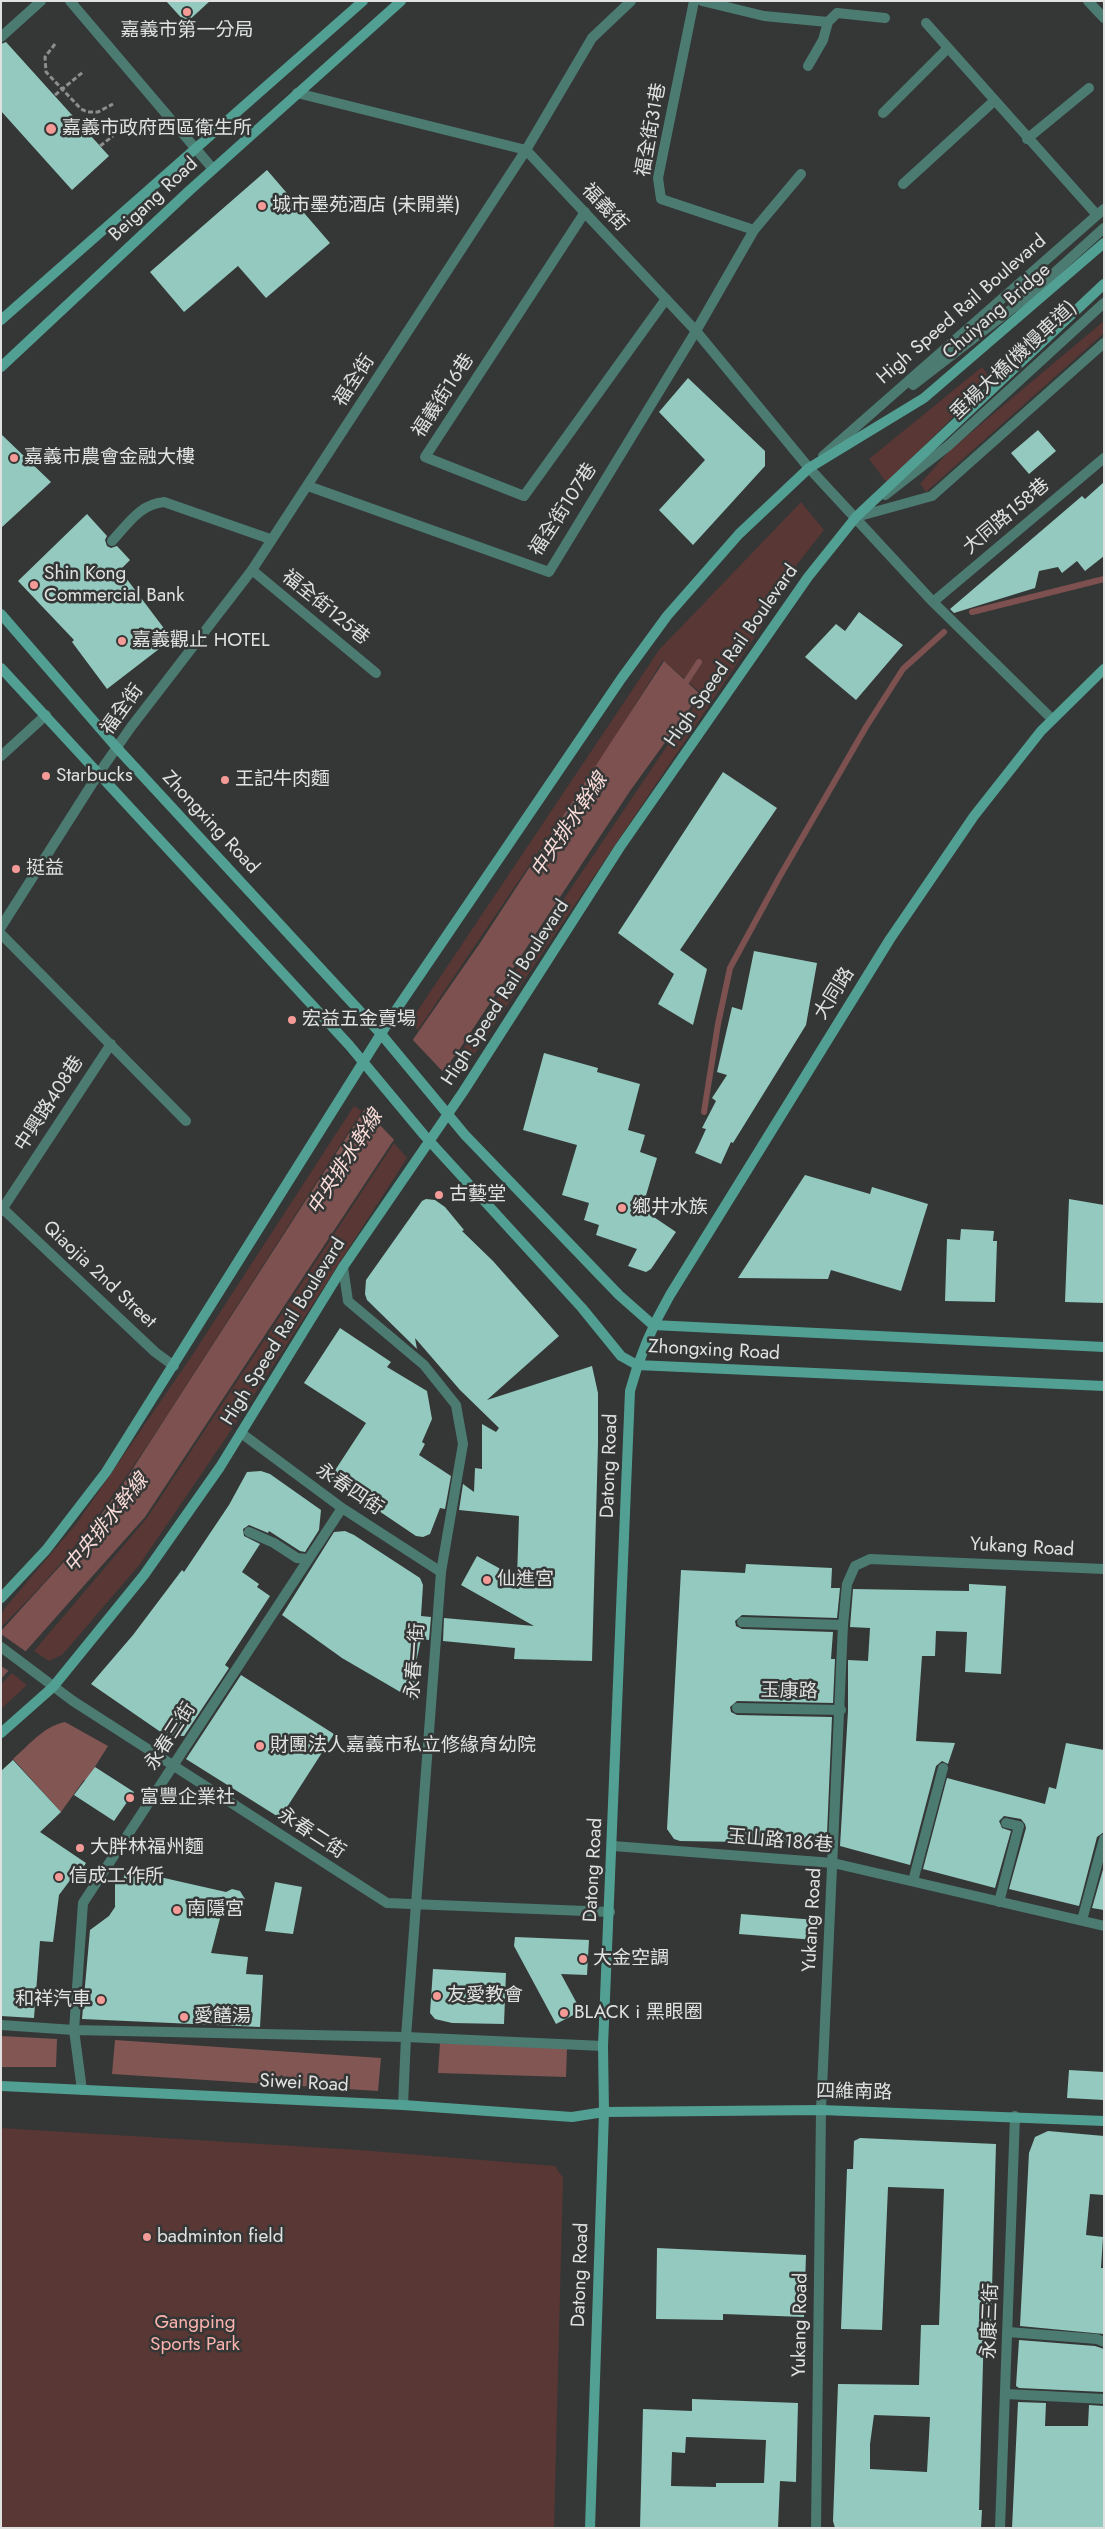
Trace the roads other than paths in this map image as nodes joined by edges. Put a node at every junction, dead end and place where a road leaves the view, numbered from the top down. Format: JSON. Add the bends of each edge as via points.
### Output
{"nodes":[{"id":1,"x":41,"y":1,"type":"edge"},
{"id":2,"x":70,"y":1,"type":"edge"},
{"id":3,"x":363,"y":1,"type":"edge"},
{"id":4,"x":401,"y":1,"type":"edge"},
{"id":5,"x":631,"y":1,"type":"edge"},
{"id":6,"x":694,"y":1,"type":"edge"},
{"id":7,"x":702,"y":1,"type":"edge"},
{"id":8,"x":1088,"y":1,"type":"edge"},
{"id":9,"x":885,"y":18,"type":"dead end"},
{"id":10,"x":1104,"y":18,"type":"edge"},
{"id":11,"x":828,"y":22,"type":"junction"},
{"id":12,"x":926,"y":23,"type":"dead end"},
{"id":13,"x":1,"y":37,"type":"edge"},
{"id":14,"x":948,"y":48,"type":"junction"},
{"id":15,"x":808,"y":66,"type":"dead end"},
{"id":16,"x":1089,"y":88,"type":"dead end"},
{"id":17,"x":298,"y":93,"type":"junction"},
{"id":18,"x":994,"y":101,"type":"junction"},
{"id":19,"x":883,"y":113,"type":"dead end"},
{"id":20,"x":1028,"y":139,"type":"junction"},
{"id":21,"x":196,"y":149,"type":"junction"},
{"id":22,"x":526,"y":150,"type":"junction"},
{"id":23,"x":213,"y":169,"type":"junction"},
{"id":24,"x":801,"y":174,"type":"dead end"},
{"id":25,"x":903,"y":184,"type":"dead end"},
{"id":26,"x":585,"y":212,"type":"junction"},
{"id":27,"x":1100,"y":212,"type":"edge"},
{"id":28,"x":1104,"y":228,"type":"edge"},
{"id":29,"x":754,"y":230,"type":"junction"},
{"id":30,"x":1104,"y":243,"type":"edge"},
{"id":31,"x":1104,"y":284,"type":"edge"},
{"id":32,"x":666,"y":299,"type":"junction"},
{"id":33,"x":1104,"y":303,"type":"edge"},
{"id":34,"x":1,"y":320,"type":"edge"},
{"id":35,"x":696,"y":331,"type":"junction"},
{"id":36,"x":1104,"y":343,"type":"edge"},
{"id":37,"x":1,"y":366,"type":"edge"},
{"id":38,"x":1104,"y":458,"type":"edge"},
{"id":39,"x":809,"y":468,"type":"junction"},
{"id":40,"x":308,"y":486,"type":"junction"},
{"id":41,"x":856,"y":517,"type":"junction"},
{"id":42,"x":270,"y":539,"type":"junction"},
{"id":43,"x":112,"y":541,"type":"dead end"},
{"id":44,"x":252,"y":570,"type":"junction"},
{"id":45,"x":933,"y":602,"type":"junction"},
{"id":46,"x":1,"y":614,"type":"edge"},
{"id":47,"x":1,"y":668,"type":"edge"},
{"id":48,"x":1104,"y":669,"type":"edge"},
{"id":49,"x":376,"y":673,"type":"dead end"},
{"id":50,"x":46,"y":715,"type":"junction"},
{"id":51,"x":1052,"y":718,"type":"junction"},
{"id":52,"x":117,"y":748,"type":"junction"},
{"id":53,"x":1,"y":756,"type":"edge"},
{"id":54,"x":99,"y":773,"type":"junction"},
{"id":55,"x":1,"y":927,"type":"edge"},
{"id":56,"x":1,"y":934,"type":"edge"},
{"id":57,"x":381,"y":1034,"type":"junction"},
{"id":58,"x":111,"y":1044,"type":"junction"},
{"id":59,"x":363,"y":1062,"type":"junction"},
{"id":60,"x":444,"y":1111,"type":"junction"},
{"id":61,"x":186,"y":1121,"type":"dead end"},
{"id":62,"x":427,"y":1138,"type":"junction"},
{"id":63,"x":2,"y":1209,"type":"edge"},
{"id":64,"x":343,"y":1268,"type":"junction"},
{"id":65,"x":653,"y":1325,"type":"junction"},
{"id":66,"x":1104,"y":1347,"type":"edge"},
{"id":67,"x":637,"y":1365,"type":"junction"},
{"id":68,"x":174,"y":1366,"type":"junction"},
{"id":69,"x":1104,"y":1386,"type":"edge"},
{"id":70,"x":241,"y":1433,"type":"junction"},
{"id":71,"x":342,"y":1508,"type":"junction"},
{"id":72,"x":249,"y":1532,"type":"dead end"},
{"id":73,"x":308,"y":1560,"type":"junction"},
{"id":74,"x":1104,"y":1569,"type":"edge"},
{"id":75,"x":441,"y":1572,"type":"junction"},
{"id":76,"x":1,"y":1598,"type":"edge"},
{"id":77,"x":742,"y":1622,"type":"dead end"},
{"id":78,"x":843,"y":1624,"type":"junction"},
{"id":79,"x":1,"y":1648,"type":"edge"},
{"id":80,"x":53,"y":1686,"type":"junction"},
{"id":81,"x":737,"y":1708,"type":"dead end"},
{"id":82,"x":841,"y":1710,"type":"junction"},
{"id":83,"x":1,"y":1733,"type":"edge"},
{"id":84,"x":173,"y":1766,"type":"junction"},
{"id":85,"x":943,"y":1768,"type":"dead end"},
{"id":86,"x":1006,"y":1824,"type":"dead end"},
{"id":87,"x":1104,"y":1839,"type":"edge"},
{"id":88,"x":613,"y":1846,"type":"junction"},
{"id":89,"x":834,"y":1863,"type":"junction"},
{"id":90,"x":913,"y":1881,"type":"junction"},
{"id":91,"x":999,"y":1902,"type":"junction"},
{"id":92,"x":416,"y":1904,"type":"junction"},
{"id":93,"x":610,"y":1912,"type":"junction"},
{"id":94,"x":1082,"y":1920,"type":"junction"},
{"id":95,"x":1104,"y":1926,"type":"edge"},
{"id":96,"x":1,"y":2025,"type":"edge"},
{"id":97,"x":74,"y":2030,"type":"junction"},
{"id":98,"x":406,"y":2037,"type":"junction"},
{"id":99,"x":603,"y":2046,"type":"junction"},
{"id":100,"x":1,"y":2086,"type":"edge"},
{"id":101,"x":82,"y":2090,"type":"junction"},
{"id":102,"x":404,"y":2105,"type":"junction"},
{"id":103,"x":821,"y":2110,"type":"junction"},
{"id":104,"x":604,"y":2112,"type":"junction"},
{"id":105,"x":1015,"y":2116,"type":"junction"},
{"id":106,"x":1104,"y":2121,"type":"edge"},
{"id":107,"x":1008,"y":2332,"type":"junction"},
{"id":108,"x":1104,"y":2342,"type":"edge"},
{"id":109,"x":1006,"y":2394,"type":"junction"},
{"id":110,"x":1104,"y":2399,"type":"edge"},
{"id":111,"x":590,"y":2528,"type":"edge"},
{"id":112,"x":816,"y":2528,"type":"edge"},
{"id":113,"x":1000,"y":2528,"type":"edge"}],
"edges":[{"from":1,"to":13,"type":"street"},
{"from":2,"to":21,"type":"street"},
{"from":3,"to":21,"type":"street","name":"Beigang Road"},
{"from":4,"to":17,"type":"street","name":"Beigang Road"},
{"from":5,"to":22,"type":"street","name":"福全街","via":[[592,38]]},
{"from":6,"to":29,"type":"street","name":"福全街31巷","via":[[658,178],[661,199]]},
{"from":7,"to":11,"type":"street","via":[[764,16]]},
{"from":8,"to":10,"type":"street"},
{"from":9,"to":11,"type":"street","via":[[837,13]]},
{"from":11,"to":15,"type":"street","via":[[823,40]]},
{"from":12,"to":14,"type":"street"},
{"from":14,"to":18,"type":"street"},
{"from":14,"to":19,"type":"street"},
{"from":16,"to":20,"type":"street"},
{"from":17,"to":22,"type":"street"},
{"from":17,"to":23,"type":"street","name":"Beigang Road"},
{"from":18,"to":20,"type":"street"},
{"from":18,"to":25,"type":"street"},
{"from":20,"to":27,"type":"street"},
{"from":21,"to":23,"type":"street"},
{"from":21,"to":34,"type":"street","name":"Beigang Road"},
{"from":22,"to":26,"type":"street","name":"福義街"},
{"from":22,"to":40,"type":"street","name":"福全街"},
{"from":23,"to":37,"type":"street","name":"Beigang Road"},
{"from":24,"to":29,"type":"street"},
{"from":26,"to":32,"type":"street","name":"福義街"},
{"from":26,"to":32,"type":"street","name":"福義街16巷","via":[[425,457],[524,496]]},
{"from":27,"to":39,"type":"street","name":"High Speed Rail Boulevard"},
{"from":28,"to":39,"type":"street","name":"垂楊大橋(機慢車道)","via":[[1031,294]]},
{"from":29,"to":35,"type":"street"},
{"from":30,"to":39,"type":"street","name":"Chuiyang Bridge","via":[[924,398]]},
{"from":31,"to":41,"type":"street"},
{"from":32,"to":35,"type":"street","name":"福義街"},
{"from":33,"to":41,"type":"street","name":"垂楊大橋(機慢車道)","via":[[948,446]]},
{"from":35,"to":39,"type":"street","name":"福義街"},
{"from":35,"to":40,"type":"street","name":"福全街107巷","via":[[549,572]]},
{"from":36,"to":41,"type":"street","via":[[932,496]]},
{"from":38,"to":45,"type":"street","name":"大同路158巷"},
{"from":39,"to":41,"type":"street"},
{"from":39,"to":57,"type":"street","name":"High Speed Rail Boulevard","via":[[740,534],[668,616],[621,679]]},
{"from":40,"to":42,"type":"street","name":"福全街"},
{"from":41,"to":45,"type":"street"},
{"from":41,"to":60,"type":"street","name":"High Speed Rail Boulevard","via":[[808,578],[620,847]]},
{"from":42,"to":43,"type":"street","via":[[164,502],[152,503],[140,510]]},
{"from":42,"to":44,"type":"street","name":"福全街"},
{"from":44,"to":49,"type":"street","name":"福全街125巷"},
{"from":44,"to":52,"type":"street","name":"福全街"},
{"from":45,"to":51,"type":"street"},
{"from":46,"to":52,"type":"street","name":"Zhongxing Road"},
{"from":47,"to":50,"type":"street"},
{"from":48,"to":51,"type":"street","name":"大同路"},
{"from":50,"to":53,"type":"street"},
{"from":50,"to":54,"type":"street"},
{"from":51,"to":65,"type":"street","name":"大同路","via":[[974,816],[890,939]]},
{"from":52,"to":54,"type":"street","name":"福全街"},
{"from":52,"to":57,"type":"street","name":"Zhongxing Road"},
{"from":54,"to":55,"type":"street"},
{"from":54,"to":59,"type":"street"},
{"from":56,"to":58,"type":"street"},
{"from":57,"to":59,"type":"street","name":"High Speed Rail Boulevard"},
{"from":57,"to":60,"type":"street","name":"Zhongxing Road"},
{"from":58,"to":61,"type":"street"},
{"from":58,"to":63,"type":"street","name":"中興路408巷"},
{"from":59,"to":62,"type":"street","name":"Zhongxing Road"},
{"from":59,"to":68,"type":"street","name":"High Speed Rail Boulevard"},
{"from":60,"to":62,"type":"street","name":"High Speed Rail Boulevard"},
{"from":60,"to":65,"type":"street","name":"Zhongxing Road","via":[[619,1295]]},
{"from":62,"to":64,"type":"street","name":"High Speed Rail Boulevard"},
{"from":62,"to":67,"type":"street","name":"Zhongxing Road","via":[[622,1356]]},
{"from":63,"to":68,"type":"street","name":"Qiaojia 2nd Street"},
{"from":64,"to":70,"type":"street","name":"High Speed Rail Boulevard"},
{"from":64,"to":75,"type":"street","name":"永春一街","via":[[348,1301],[424,1365],[456,1405],[463,1444]]},
{"from":65,"to":66,"type":"street","name":"Zhongxing Road"},
{"from":65,"to":67,"type":"street","name":"大同路"},
{"from":67,"to":69,"type":"street","name":"Zhongxing Road"},
{"from":67,"to":88,"type":"street","name":"Datong Road","via":[[630,1392]]},
{"from":68,"to":76,"type":"street","name":"High Speed Rail Boulevard","via":[[75,1514]]},
{"from":70,"to":71,"type":"street","name":"永春四街"},
{"from":70,"to":80,"type":"street","name":"High Speed Rail Boulevard","via":[[144,1575]]},
{"from":71,"to":73,"type":"street","name":"永春三街"},
{"from":71,"to":75,"type":"street","name":"永春四街"},
{"from":72,"to":73,"type":"street","via":[[297,1558]]},
{"from":73,"to":84,"type":"street","name":"永春三街"},
{"from":74,"to":78,"type":"street","name":"Yukang Road","via":[[870,1559],[854,1566],[847,1584]]},
{"from":75,"to":92,"type":"street","name":"永春一街"},
{"from":77,"to":78,"type":"street"},
{"from":78,"to":82,"type":"street","name":"Yukang Road"},
{"from":79,"to":80,"type":"street","name":"永春二街"},
{"from":80,"to":83,"type":"street","name":"High Speed Rail Boulevard"},
{"from":80,"to":84,"type":"street","name":"永春二街"},
{"from":81,"to":82,"type":"street","name":"玉康路"},
{"from":82,"to":89,"type":"street","name":"Yukang Road"},
{"from":84,"to":92,"type":"street","name":"永春二街","via":[[387,1903]]},
{"from":84,"to":97,"type":"street","name":"永春三街","via":[[83,1903]]},
{"from":85,"to":90,"type":"street"},
{"from":86,"to":91,"type":"street","via":[[1019,1826]]},
{"from":87,"to":94,"type":"street"},
{"from":88,"to":89,"type":"street","name":"玉山路186巷"},
{"from":88,"to":93,"type":"street","name":"Datong Road"},
{"from":89,"to":90,"type":"street","name":"玉山路186巷"},
{"from":89,"to":103,"type":"street","name":"Yukang Road"},
{"from":90,"to":91,"type":"street","name":"玉山路186巷"},
{"from":91,"to":94,"type":"street","name":"玉山路186巷"},
{"from":92,"to":93,"type":"street","name":"永春二街"},
{"from":92,"to":98,"type":"street","name":"永春一街"},
{"from":93,"to":99,"type":"street","name":"Datong Road"},
{"from":94,"to":95,"type":"street","name":"玉山路186巷"},
{"from":96,"to":97,"type":"street"},
{"from":97,"to":98,"type":"street"},
{"from":97,"to":101,"type":"street","name":"永春三街"},
{"from":98,"to":99,"type":"street"},
{"from":98,"to":102,"type":"street","name":"永春一街"},
{"from":99,"to":104,"type":"street","name":"Datong Road"},
{"from":100,"to":101,"type":"street","name":"Siwei Road"},
{"from":101,"to":102,"type":"street","name":"Siwei Road"},
{"from":102,"to":104,"type":"street","name":"Siwei Road","via":[[572,2118]]},
{"from":103,"to":104,"type":"street","name":"四維南路"},
{"from":103,"to":105,"type":"street","name":"四維南路"},
{"from":103,"to":112,"type":"street","name":"Yukang Road"},
{"from":104,"to":111,"type":"street","name":"Datong Road"},
{"from":105,"to":106,"type":"street","name":"四維南路"},
{"from":105,"to":107,"type":"street","name":"永康三街"},
{"from":107,"to":108,"type":"street"},
{"from":107,"to":109,"type":"street","name":"永康三街"},
{"from":109,"to":110,"type":"street"},
{"from":109,"to":113,"type":"street","name":"永康三街"}]}
